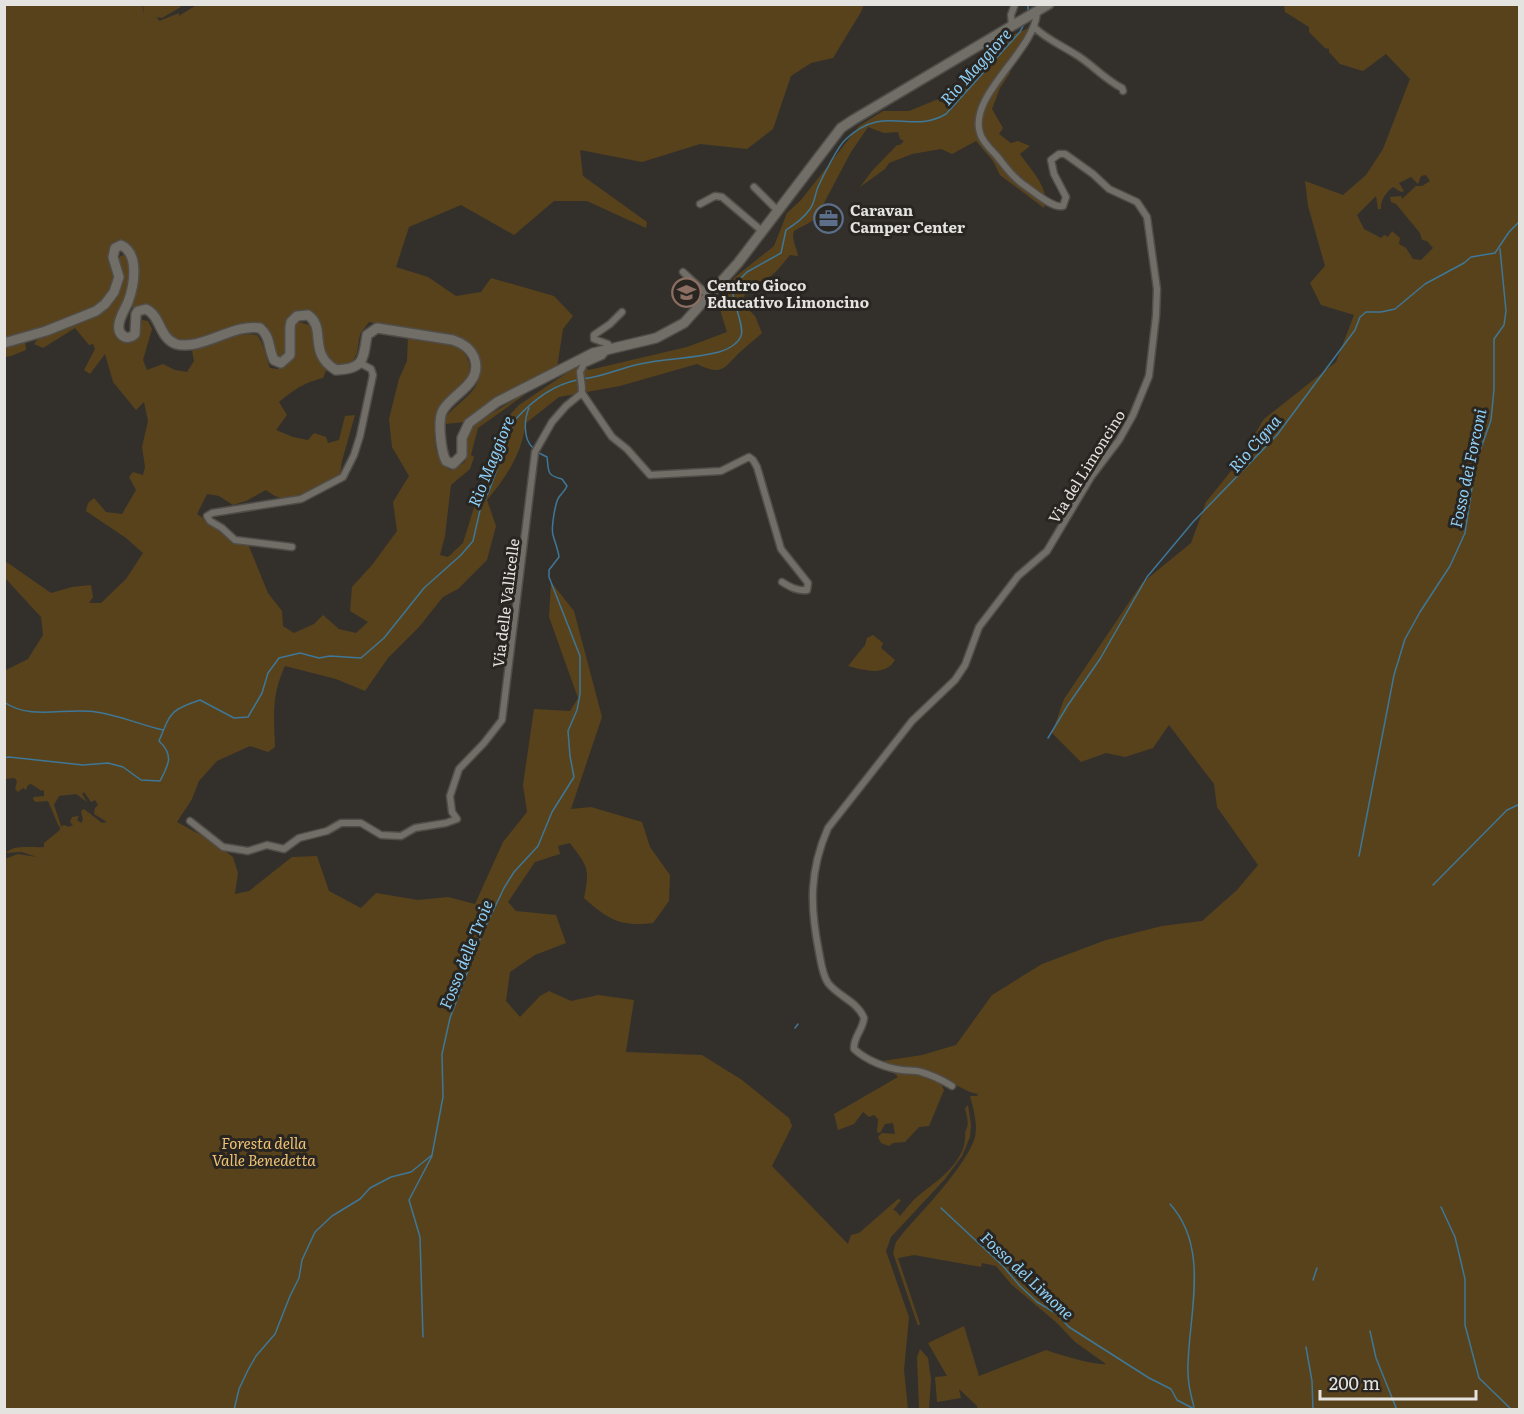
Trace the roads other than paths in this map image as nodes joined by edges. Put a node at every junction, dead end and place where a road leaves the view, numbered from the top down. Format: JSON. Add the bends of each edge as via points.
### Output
{"nodes":[{"id":1,"x":1015,"y":4,"type":"edge"},
{"id":2,"x":1049,"y":4,"type":"edge"},
{"id":3,"x":1034,"y":13,"type":"junction"},
{"id":4,"x":1017,"y":23,"type":"junction"},
{"id":5,"x":1034,"y":27,"type":"junction"},
{"id":6,"x":1123,"y":91,"type":"dead end"},
{"id":7,"x":754,"y":187,"type":"dead end"},
{"id":8,"x":699,"y":204,"type":"dead end"},
{"id":9,"x":777,"y":210,"type":"junction"},
{"id":10,"x":762,"y":231,"type":"junction"},
{"id":11,"x":683,"y":272,"type":"dead end"},
{"id":12,"x":709,"y":296,"type":"junction"},
{"id":13,"x":622,"y":312,"type":"dead end"},
{"id":14,"x":4,"y":343,"type":"edge"},
{"id":15,"x":609,"y":349,"type":"junction"},
{"id":16,"x":360,"y":363,"type":"junction"},
{"id":17,"x":582,"y":390,"type":"junction"},
{"id":18,"x":292,"y":547,"type":"dead end"},
{"id":19,"x":782,"y":582,"type":"dead end"},
{"id":20,"x":190,"y":821,"type":"dead end"},
{"id":21,"x":952,"y":1086,"type":"dead end"}],
"edges":[{"from":1,"to":4,"type":"street","via":[[1011,15]]},
{"from":2,"to":3,"type":"main road"},
{"from":3,"to":4,"type":"main road"},
{"from":3,"to":5,"type":"street","name":"Via del Limoncino"},
{"from":4,"to":9,"type":"main road","via":[[841,128]]},
{"from":5,"to":6,"type":"street"},
{"from":5,"to":21,"type":"street","name":"Via del Limoncino","via":[[987,97],[978,125],[980,135],[1009,174],[1053,206],[1063,206],[1066,197],[1051,166],[1051,160],[1059,154],[1065,154],[1109,189],[1141,206],[1147,217],[1157,289],[1149,376],[1119,440],[1091,477],[1047,551],[1018,576],[979,627],[955,680],[912,721],[828,828],[812,886],[814,928],[826,980],[856,1005],[864,1018],[854,1049],[862,1057],[883,1065],[919,1071]]},
{"from":7,"to":9,"type":"street"},
{"from":8,"to":10,"type":"street","via":[[715,196],[723,197]]},
{"from":9,"to":10,"type":"main road"},
{"from":10,"to":12,"type":"main road"},
{"from":11,"to":12,"type":"street"},
{"from":12,"to":15,"type":"main road","via":[[684,323],[666,334]]},
{"from":13,"to":15,"type":"street","via":[[594,335]]},
{"from":14,"to":16,"type":"main road","via":[[46,331],[105,304],[118,282],[113,254],[121,245],[129,251],[133,267],[129,297],[118,324],[126,338],[135,334],[138,310],[146,309],[167,338],[178,344],[260,328],[268,337],[274,360],[281,363],[290,355],[291,322],[304,315],[315,323],[320,353],[332,367],[349,369]]},
{"from":15,"to":16,"type":"main road","via":[[586,356],[477,416],[465,430],[462,455],[453,464],[444,457],[440,420],[443,409],[474,375],[475,363],[468,348],[453,340],[377,328],[367,335]]},
{"from":15,"to":17,"type":"street","bridge":true,"via":[[584,364],[580,372]]},
{"from":16,"to":18,"type":"street","via":[[371,369],[373,375],[360,436],[343,477],[301,499],[207,516],[236,540]]},
{"from":17,"to":19,"type":"street","via":[[612,437],[650,475],[721,471],[744,458],[753,460],[781,549],[808,587],[791,588]]},
{"from":17,"to":20,"type":"street","name":"Via delle Vallicelle","via":[[552,422],[535,452],[502,720],[459,769],[450,796],[457,819],[415,828],[401,836],[381,835],[362,823],[341,823],[298,838],[284,849],[267,845],[248,850],[223,847]]}]}
